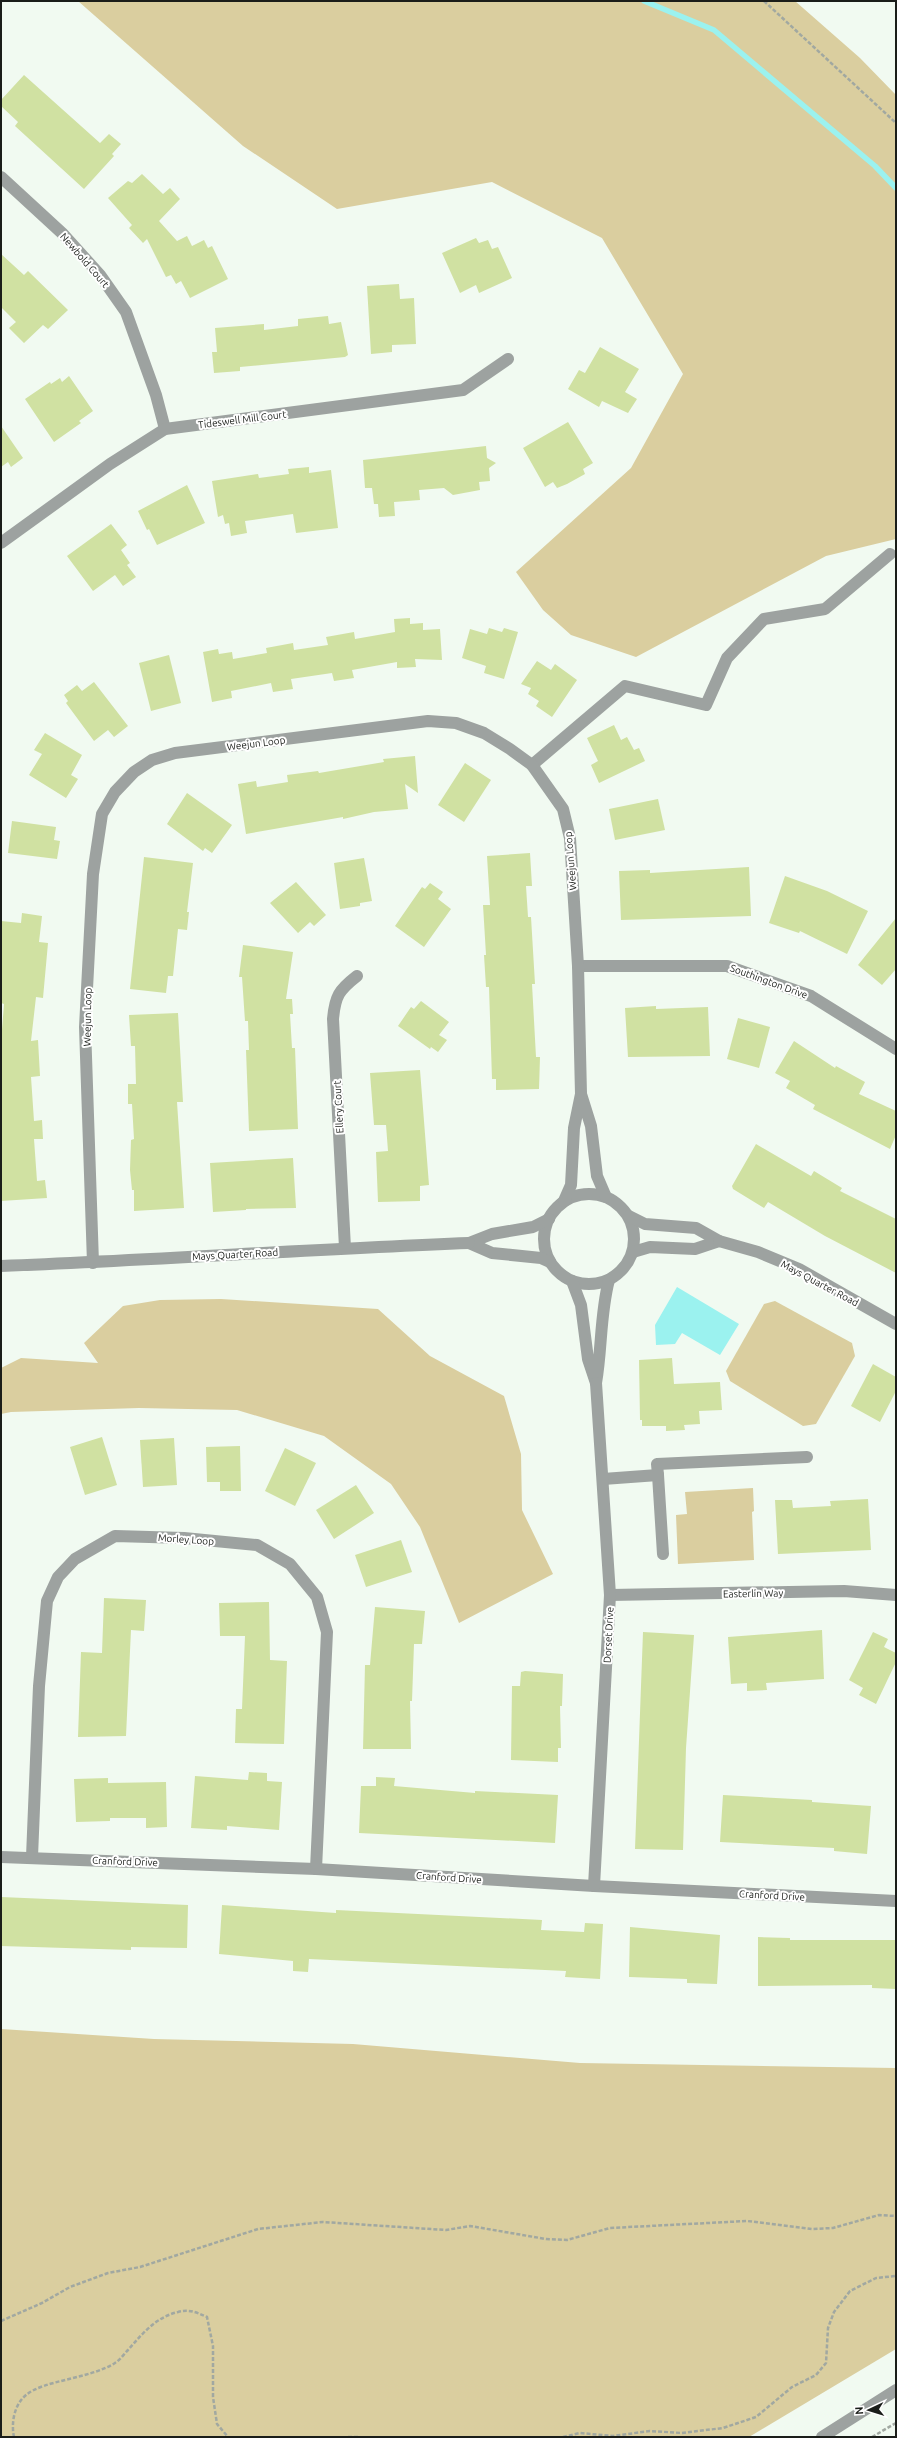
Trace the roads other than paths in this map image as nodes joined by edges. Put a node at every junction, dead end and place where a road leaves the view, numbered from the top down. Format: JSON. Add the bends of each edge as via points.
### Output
{"nodes":[{"id":1,"x":1,"y":177,"type":"edge"},
{"id":2,"x":508,"y":359,"type":"dead end"},
{"id":3,"x":165,"y":429,"type":"junction"},
{"id":4,"x":1,"y":543,"type":"edge"},
{"id":5,"x":890,"y":554,"type":"dead end"},
{"id":6,"x":532,"y":765,"type":"junction"},
{"id":7,"x":578,"y":966,"type":"junction"},
{"id":8,"x":357,"y":976,"type":"dead end"},
{"id":9,"x":896,"y":1050,"type":"edge"},
{"id":10,"x":581,"y":1094,"type":"junction"},
{"id":11,"x":606,"y":1197,"type":"junction"},
{"id":12,"x":564,"y":1201,"type":"junction"},
{"id":13,"x":628,"y":1216,"type":"junction"},
{"id":14,"x":548,"y":1219,"type":"junction"},
{"id":15,"x":719,"y":1242,"type":"junction"},
{"id":16,"x":469,"y":1243,"type":"junction"},
{"id":17,"x":345,"y":1248,"type":"junction"},
{"id":18,"x":633,"y":1252,"type":"junction"},
{"id":19,"x":550,"y":1262,"type":"junction"},
{"id":20,"x":93,"y":1263,"type":"junction"},
{"id":21,"x":1,"y":1266,"type":"edge"},
{"id":22,"x":609,"y":1280,"type":"junction"},
{"id":23,"x":572,"y":1281,"type":"junction"},
{"id":24,"x":896,"y":1324,"type":"edge"},
{"id":25,"x":596,"y":1383,"type":"junction"},
{"id":26,"x":807,"y":1457,"type":"dead end"},
{"id":27,"x":658,"y":1475,"type":"junction"},
{"id":28,"x":604,"y":1479,"type":"junction"},
{"id":29,"x":663,"y":1554,"type":"dead end"},
{"id":30,"x":610,"y":1595,"type":"junction"},
{"id":31,"x":896,"y":1595,"type":"edge"},
{"id":32,"x":1,"y":1857,"type":"edge"},
{"id":33,"x":32,"y":1857,"type":"junction"},
{"id":34,"x":316,"y":1869,"type":"junction"},
{"id":35,"x":594,"y":1886,"type":"junction"},
{"id":36,"x":896,"y":1901,"type":"edge"},
{"id":37,"x":896,"y":2390,"type":"edge"},
{"id":38,"x":822,"y":2437,"type":"edge"}],
"edges":[{"from":1,"to":3,"type":"street","name":"Newbold Court","via":[[69,240],[100,275],[126,312],[156,395]]},
{"from":2,"to":3,"type":"street","name":"Tideswell Mill Court","via":[[463,390]]},
{"from":3,"to":4,"type":"street","name":"Tideswell Mill Court","via":[[110,464]]},
{"from":5,"to":6,"type":"street","via":[[825,609],[764,619],[727,658],[706,704],[625,686]]},
{"from":6,"to":7,"type":"street","name":"Weejun Loop","via":[[563,809],[570,838]]},
{"from":6,"to":20,"type":"street","name":"Weejun Loop","via":[[484,733],[456,723],[428,721],[175,753],[152,760],[134,772],[115,792],[102,814],[93,874],[85,1027]]},
{"from":7,"to":9,"type":"street","name":"Southington Drive","via":[[727,966],[811,996]]},
{"from":7,"to":10,"type":"street","name":"Weejun Loop"},
{"from":8,"to":17,"type":"street","name":"Ellery Court","via":[[343,987],[334,1000],[333,1019]]},
{"from":10,"to":11,"type":"street","name":"Weejun Loop","via":[[591,1126],[597,1176]]},
{"from":10,"to":12,"type":"street","name":"Weejun Loop","via":[[574,1128],[571,1185]]},
{"from":11,"to":12,"type":"street","name":"Mays Quarter Road","via":[[584,1194]]},
{"from":11,"to":13,"type":"street","name":"Mays Quarter Road","via":[[623,1208]]},
{"from":12,"to":14,"type":"street","name":"Mays Quarter Road"},
{"from":13,"to":15,"type":"street","name":"Mays Quarter Road","via":[[645,1224],[696,1228]]},
{"from":13,"to":18,"type":"street","name":"Mays Quarter Road","via":[[634,1234]]},
{"from":14,"to":16,"type":"street","name":"Mays Quarter Road","via":[[533,1228],[492,1234]]},
{"from":14,"to":19,"type":"street","via":[[544,1233],[545,1248]]},
{"from":15,"to":18,"type":"street","via":[[694,1249],[650,1247]]},
{"from":15,"to":24,"type":"street","name":"Mays Quarter Road","via":[[758,1252],[799,1269]]},
{"from":16,"to":17,"type":"street","name":"Mays Quarter Road"},
{"from":16,"to":19,"type":"street","name":"Mays Quarter Road","via":[[492,1253],[540,1258]]},
{"from":17,"to":20,"type":"street","name":"Mays Quarter Road"},
{"from":18,"to":22,"type":"street","via":[[619,1274]]},
{"from":19,"to":23,"type":"street","via":[[559,1274]]},
{"from":20,"to":21,"type":"street","name":"Mays Quarter Road"},
{"from":22,"to":23,"type":"street","via":[[597,1284]]},
{"from":22,"to":25,"type":"street","name":"Dorset Drive","via":[[603,1301]]},
{"from":23,"to":25,"type":"street","name":"Dorset Drive","via":[[581,1305],[588,1359]]},
{"from":25,"to":28,"type":"street","name":"Dorset Drive"},
{"from":26,"to":27,"type":"street","via":[[657,1464]]},
{"from":27,"to":28,"type":"street"},
{"from":27,"to":29,"type":"street"},
{"from":28,"to":30,"type":"street","name":"Dorset Drive"},
{"from":30,"to":31,"type":"street","name":"Easterlin Way","via":[[844,1591]]},
{"from":30,"to":35,"type":"street","name":"Dorset Drive"},
{"from":32,"to":33,"type":"street","name":"Cranford Drive"},
{"from":33,"to":34,"type":"street","name":"Cranford Drive"},
{"from":33,"to":34,"type":"street","name":"Morley Loop","via":[[39,1686],[46,1601],[58,1577],[75,1559],[115,1536],[184,1538],[257,1545],[290,1564],[317,1597],[327,1632]]},
{"from":34,"to":35,"type":"street","name":"Cranford Drive"},
{"from":35,"to":36,"type":"street","name":"Cranford Drive"},
{"from":37,"to":38,"type":"street"}]}
